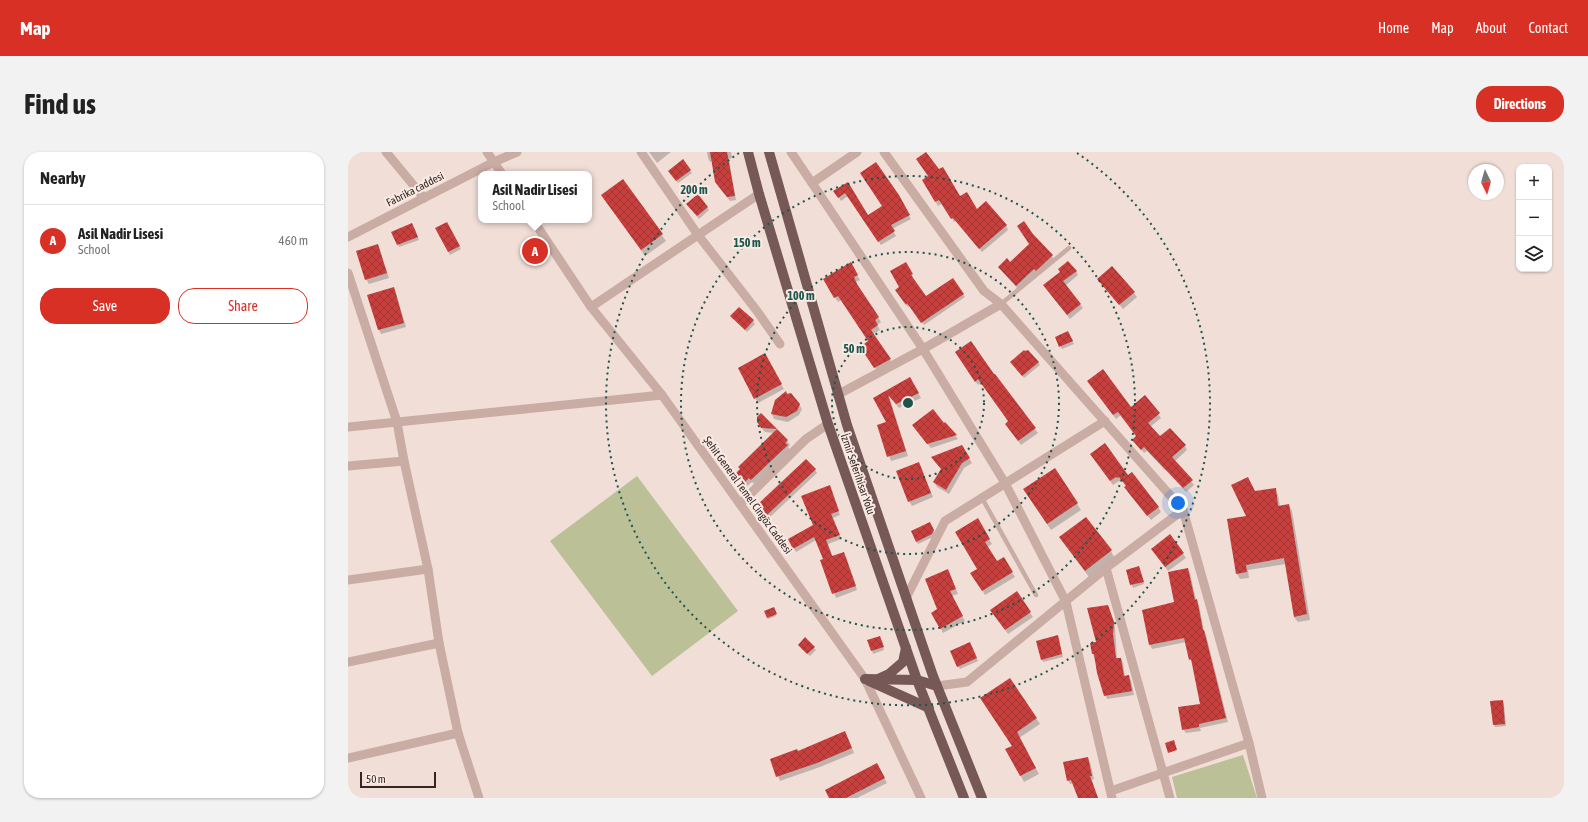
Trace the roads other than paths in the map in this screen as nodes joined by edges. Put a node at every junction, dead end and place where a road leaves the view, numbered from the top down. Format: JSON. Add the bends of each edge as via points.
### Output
{"nodes":[{"id":1,"x":386,"y":152,"type":"edge"},
{"id":2,"x":487,"y":152,"type":"edge"},
{"id":3,"x":517,"y":152,"type":"edge"},
{"id":4,"x":641,"y":152,"type":"edge"},
{"id":5,"x":748,"y":152,"type":"edge"},
{"id":6,"x":769,"y":152,"type":"edge"},
{"id":7,"x":790,"y":152,"type":"edge"},
{"id":8,"x":857,"y":152,"type":"edge"},
{"id":9,"x":884,"y":152,"type":"edge"},
{"id":10,"x":494,"y":162,"type":"junction"},
{"id":11,"x":500,"y":171,"type":"edge"},
{"id":12,"x":812,"y":183,"type":"junction"},
{"id":13,"x":759,"y":194,"type":"junction"},
{"id":14,"x":424,"y":198,"type":"junction"},
{"id":15,"x":535,"y":223,"type":"edge"},
{"id":16,"x":698,"y":235,"type":"junction"},
{"id":17,"x":348,"y":237,"type":"edge"},
{"id":18,"x":1069,"y":248,"type":"dead end"},
{"id":19,"x":348,"y":272,"type":"edge"},
{"id":20,"x":1001,"y":304,"type":"junction"},
{"id":21,"x":591,"y":307,"type":"junction"},
{"id":22,"x":780,"y":344,"type":"dead end"},
{"id":23,"x":923,"y":349,"type":"junction"},
{"id":24,"x":662,"y":395,"type":"junction"},
{"id":25,"x":837,"y":395,"type":"junction"},
{"id":26,"x":1106,"y":421,"type":"junction"},
{"id":27,"x":397,"y":422,"type":"junction"},
{"id":28,"x":828,"y":424,"type":"junction"},
{"id":29,"x":348,"y":427,"type":"edge"},
{"id":30,"x":404,"y":461,"type":"junction"},
{"id":31,"x":348,"y":466,"type":"edge"},
{"id":32,"x":1005,"y":483,"type":"junction"},
{"id":33,"x":982,"y":498,"type":"junction"},
{"id":34,"x":740,"y":504,"type":"junction"},
{"id":35,"x":1183,"y":510,"type":"junction"},
{"id":36,"x":1106,"y":568,"type":"junction"},
{"id":37,"x":428,"y":569,"type":"junction"},
{"id":38,"x":348,"y":580,"type":"edge"},
{"id":39,"x":1036,"y":595,"type":"dead end"},
{"id":40,"x":906,"y":598,"type":"junction"},
{"id":41,"x":1066,"y":602,"type":"junction"},
{"id":42,"x":439,"y":643,"type":"junction"},
{"id":43,"x":906,"y":648,"type":"junction"},
{"id":44,"x":348,"y":662,"type":"edge"},
{"id":45,"x":865,"y":679,"type":"junction"},
{"id":46,"x":877,"y":679,"type":"junction"},
{"id":47,"x":917,"y":680,"type":"junction"},
{"id":48,"x":937,"y":686,"type":"junction"},
{"id":49,"x":929,"y":708,"type":"junction"},
{"id":50,"x":458,"y":733,"type":"junction"},
{"id":51,"x":1249,"y":743,"type":"junction"},
{"id":52,"x":348,"y":758,"type":"edge"},
{"id":53,"x":1164,"y":772,"type":"junction"},
{"id":54,"x":1112,"y":794,"type":"edge"},
{"id":55,"x":479,"y":798,"type":"edge"},
{"id":56,"x":921,"y":798,"type":"edge"},
{"id":57,"x":964,"y":798,"type":"edge"},
{"id":58,"x":982,"y":798,"type":"edge"},
{"id":59,"x":1170,"y":798,"type":"edge"},
{"id":60,"x":1262,"y":798,"type":"edge"}],
"edges":[{"from":1,"to":14,"type":"street"},
{"from":2,"to":10,"type":"street"},
{"from":3,"to":10,"type":"street","name":"Fabrika caddesi"},
{"from":4,"to":16,"type":"street"},
{"from":5,"to":13,"type":"main road","name":"İzmir Seferihisar Yolu"},
{"from":6,"to":25,"type":"main road","name":"İzmir Seferihisar Yolu"},
{"from":7,"to":12,"type":"street"},
{"from":8,"to":12,"type":"street"},
{"from":9,"to":20,"type":"street","via":[[984,292]]},
{"from":10,"to":11,"type":"street"},
{"from":10,"to":14,"type":"street","name":"Fabrika caddesi"},
{"from":12,"to":23,"type":"street"},
{"from":13,"to":16,"type":"street"},
{"from":13,"to":28,"type":"main road","name":"İzmir Seferihisar Yolu"},
{"from":14,"to":17,"type":"street","name":"Fabrika caddesi"},
{"from":15,"to":21,"type":"street","name":"Şehit General Temel Cingöz Caddesi"},
{"from":16,"to":21,"type":"street"},
{"from":16,"to":22,"type":"street"},
{"from":18,"to":20,"type":"lane"},
{"from":19,"to":27,"type":"street"},
{"from":20,"to":23,"type":"street"},
{"from":20,"to":26,"type":"street"},
{"from":21,"to":24,"type":"street","name":"Şehit General Temel Cingöz Caddesi"},
{"from":23,"to":25,"type":"street"},
{"from":23,"to":32,"type":"street"},
{"from":24,"to":27,"type":"street"},
{"from":24,"to":34,"type":"street","name":"Şehit General Temel Cingöz Caddesi"},
{"from":25,"to":40,"type":"main road","name":"İzmir Seferihisar Yolu"},
{"from":26,"to":32,"type":"street"},
{"from":26,"to":35,"type":"street"},
{"from":27,"to":29,"type":"street"},
{"from":27,"to":30,"type":"street"},
{"from":28,"to":34,"type":"street","via":[[806,439]]},
{"from":28,"to":43,"type":"main road","name":"İzmir Seferihisar Yolu"},
{"from":30,"to":31,"type":"street"},
{"from":30,"to":37,"type":"street"},
{"from":32,"to":33,"type":"street"},
{"from":32,"to":41,"type":"street"},
{"from":33,"to":39,"type":"lane"},
{"from":33,"to":40,"type":"street","via":[[944,521]]},
{"from":34,"to":45,"type":"street","name":"Şehit General Temel Cingöz Caddesi"},
{"from":35,"to":36,"type":"street"},
{"from":35,"to":51,"type":"street"},
{"from":36,"to":41,"type":"street"},
{"from":36,"to":53,"type":"street"},
{"from":37,"to":38,"type":"street"},
{"from":37,"to":42,"type":"street"},
{"from":40,"to":48,"type":"main road","name":"İzmir Seferihisar Yolu"},
{"from":41,"to":48,"type":"street","via":[[966,682]]},
{"from":41,"to":54,"type":"street"},
{"from":42,"to":44,"type":"street"},
{"from":42,"to":50,"type":"street"},
{"from":43,"to":46,"type":"main road","via":[[903,662]]},
{"from":43,"to":47,"type":"main road","name":"İzmir Seferihisar Yolu"},
{"from":45,"to":46,"type":"main road"},
{"from":45,"to":49,"type":"main road"},
{"from":45,"to":56,"type":"street","name":"Şehit General Temel Cingöz Caddesi"},
{"from":46,"to":47,"type":"main road"},
{"from":47,"to":48,"type":"main road"},
{"from":47,"to":49,"type":"main road","name":"İzmir Seferihisar Yolu"},
{"from":48,"to":58,"type":"main road","name":"İzmir Seferihisar Yolu"},
{"from":49,"to":57,"type":"main road","name":"İzmir Seferihisar Yolu"},
{"from":50,"to":52,"type":"street"},
{"from":50,"to":55,"type":"street"},
{"from":51,"to":53,"type":"street"},
{"from":51,"to":60,"type":"street"},
{"from":53,"to":54,"type":"street"},
{"from":53,"to":59,"type":"street"}]}
